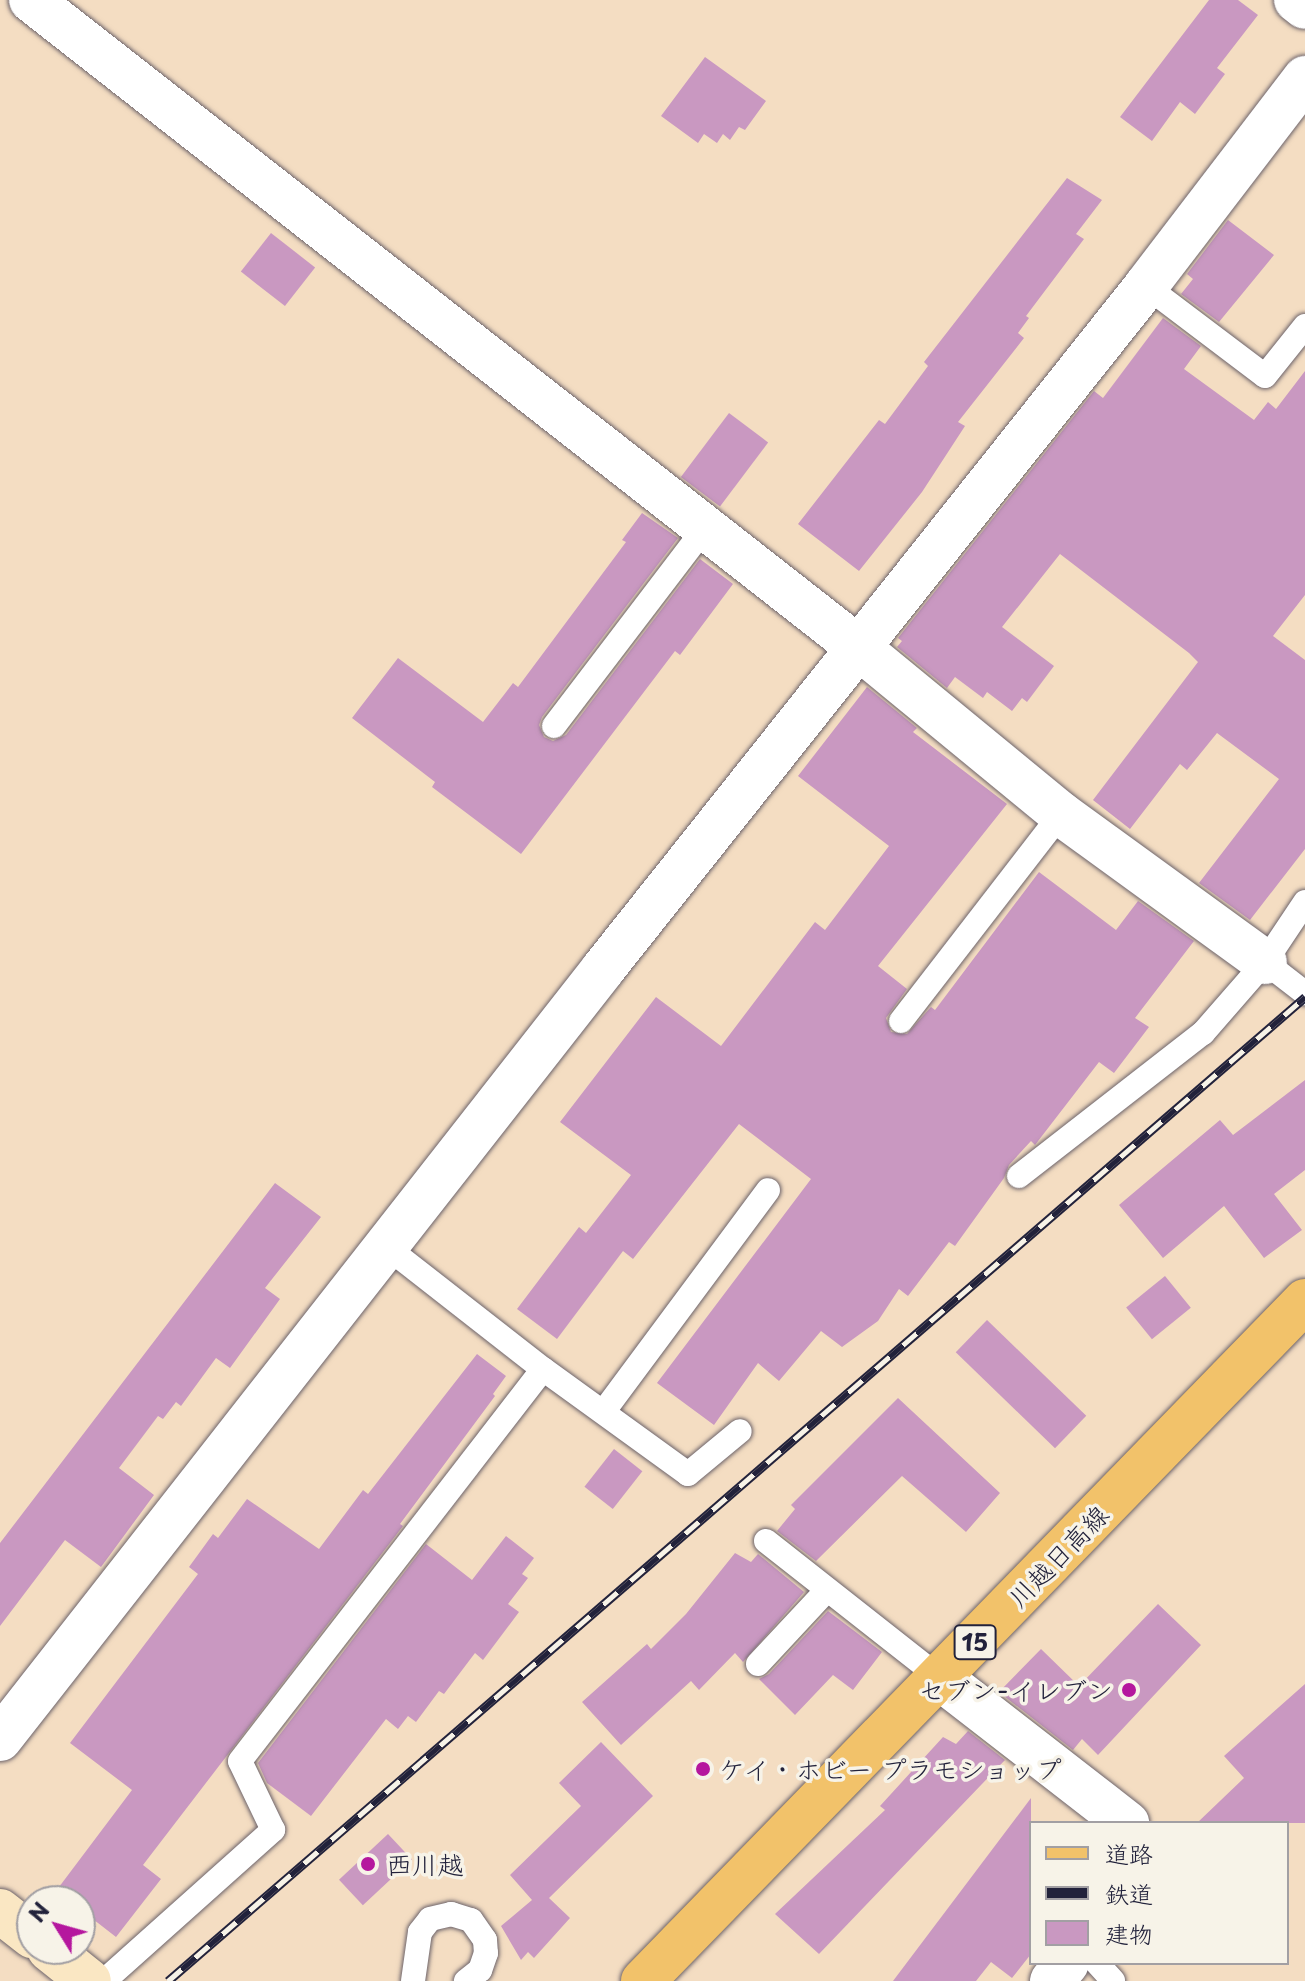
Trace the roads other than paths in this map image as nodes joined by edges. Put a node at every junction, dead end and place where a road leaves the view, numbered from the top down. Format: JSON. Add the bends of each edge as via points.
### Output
{"nodes":[{"id":1,"x":31,"y":0,"type":"edge"},
{"id":2,"x":1296,"y":0,"type":"edge"},
{"id":3,"x":1305,"y":7,"type":"edge"},
{"id":4,"x":1305,"y":78,"type":"edge"},
{"id":5,"x":1146,"y":286,"type":"junction"},
{"id":6,"x":1305,"y":326,"type":"edge"},
{"id":7,"x":704,"y":529,"type":"junction"},
{"id":8,"x":859,"y":648,"type":"junction"},
{"id":9,"x":554,"y":726,"type":"dead end"},
{"id":10,"x":1061,"y":814,"type":"junction"},
{"id":11,"x":1305,"y":902,"type":"edge"},
{"id":12,"x":1265,"y":962,"type":"junction"},
{"id":13,"x":1305,"y":993,"type":"edge"},
{"id":14,"x":901,"y":1021,"type":"dead end"},
{"id":15,"x":1019,"y":1176,"type":"dead end"},
{"id":16,"x":768,"y":1190,"type":"dead end"},
{"id":17,"x":388,"y":1248,"type":"junction"},
{"id":18,"x":1305,"y":1301,"type":"edge"},
{"id":19,"x":543,"y":1369,"type":"junction"},
{"id":20,"x":604,"y":1411,"type":"junction"},
{"id":21,"x":740,"y":1431,"type":"dead end"},
{"id":22,"x":766,"y":1541,"type":"dead end"},
{"id":23,"x":827,"y":1590,"type":"junction"},
{"id":24,"x":758,"y":1664,"type":"dead end"},
{"id":25,"x":940,"y":1678,"type":"junction"},
{"id":26,"x":0,"y":1739,"type":"edge"},
{"id":27,"x":1124,"y":1821,"type":"edge"},
{"id":28,"x":0,"y":1911,"type":"edge"},
{"id":29,"x":16,"y":1924,"type":"edge"},
{"id":30,"x":69,"y":1965,"type":"edge"},
{"id":31,"x":1065,"y":1965,"type":"edge"},
{"id":32,"x":1099,"y":1965,"type":"edge"},
{"id":33,"x":89,"y":1981,"type":"edge"},
{"id":34,"x":104,"y":1981,"type":"edge"},
{"id":35,"x":413,"y":1981,"type":"edge"},
{"id":36,"x":466,"y":1981,"type":"edge"},
{"id":37,"x":643,"y":1981,"type":"edge"},
{"id":38,"x":1052,"y":1981,"type":"edge"},
{"id":39,"x":1113,"y":1981,"type":"edge"}],
"edges":[{"from":1,"to":7,"type":"street"},
{"from":2,"to":3,"type":"street"},
{"from":4,"to":5,"type":"street"},
{"from":5,"to":6,"type":"lane","via":[[1265,376]]},
{"from":5,"to":8,"type":"street"},
{"from":7,"to":8,"type":"street"},
{"from":7,"to":9,"type":"lane"},
{"from":8,"to":10,"type":"street"},
{"from":8,"to":17,"type":"street"},
{"from":10,"to":12,"type":"street"},
{"from":10,"to":14,"type":"lane"},
{"from":11,"to":12,"type":"lane"},
{"from":12,"to":13,"type":"lane"},
{"from":12,"to":15,"type":"lane","via":[[1203,1033]]},
{"from":16,"to":20,"type":"lane"},
{"from":17,"to":19,"type":"lane"},
{"from":17,"to":26,"type":"street"},
{"from":18,"to":25,"type":"main road","name":"川越日高線","number":"15"},
{"from":19,"to":20,"type":"lane"},
{"from":19,"to":34,"type":"lane","via":[[240,1761],[273,1830]]},
{"from":20,"to":21,"type":"lane","via":[[688,1474]]},
{"from":22,"to":23,"type":"lane"},
{"from":23,"to":24,"type":"lane"},
{"from":23,"to":25,"type":"lane"},
{"from":25,"to":27,"type":"street"},
{"from":25,"to":37,"type":"main road","name":"川越日高線","number":"15"},
{"from":28,"to":29,"type":"street"},
{"from":30,"to":33,"type":"street"},
{"from":31,"to":38,"type":"street"},
{"from":32,"to":39,"type":"lane"},
{"from":35,"to":36,"type":"lane","via":[[420,1932],[430,1919],[451,1914],[471,1920],[485,1940],[480,1970]]}]}
